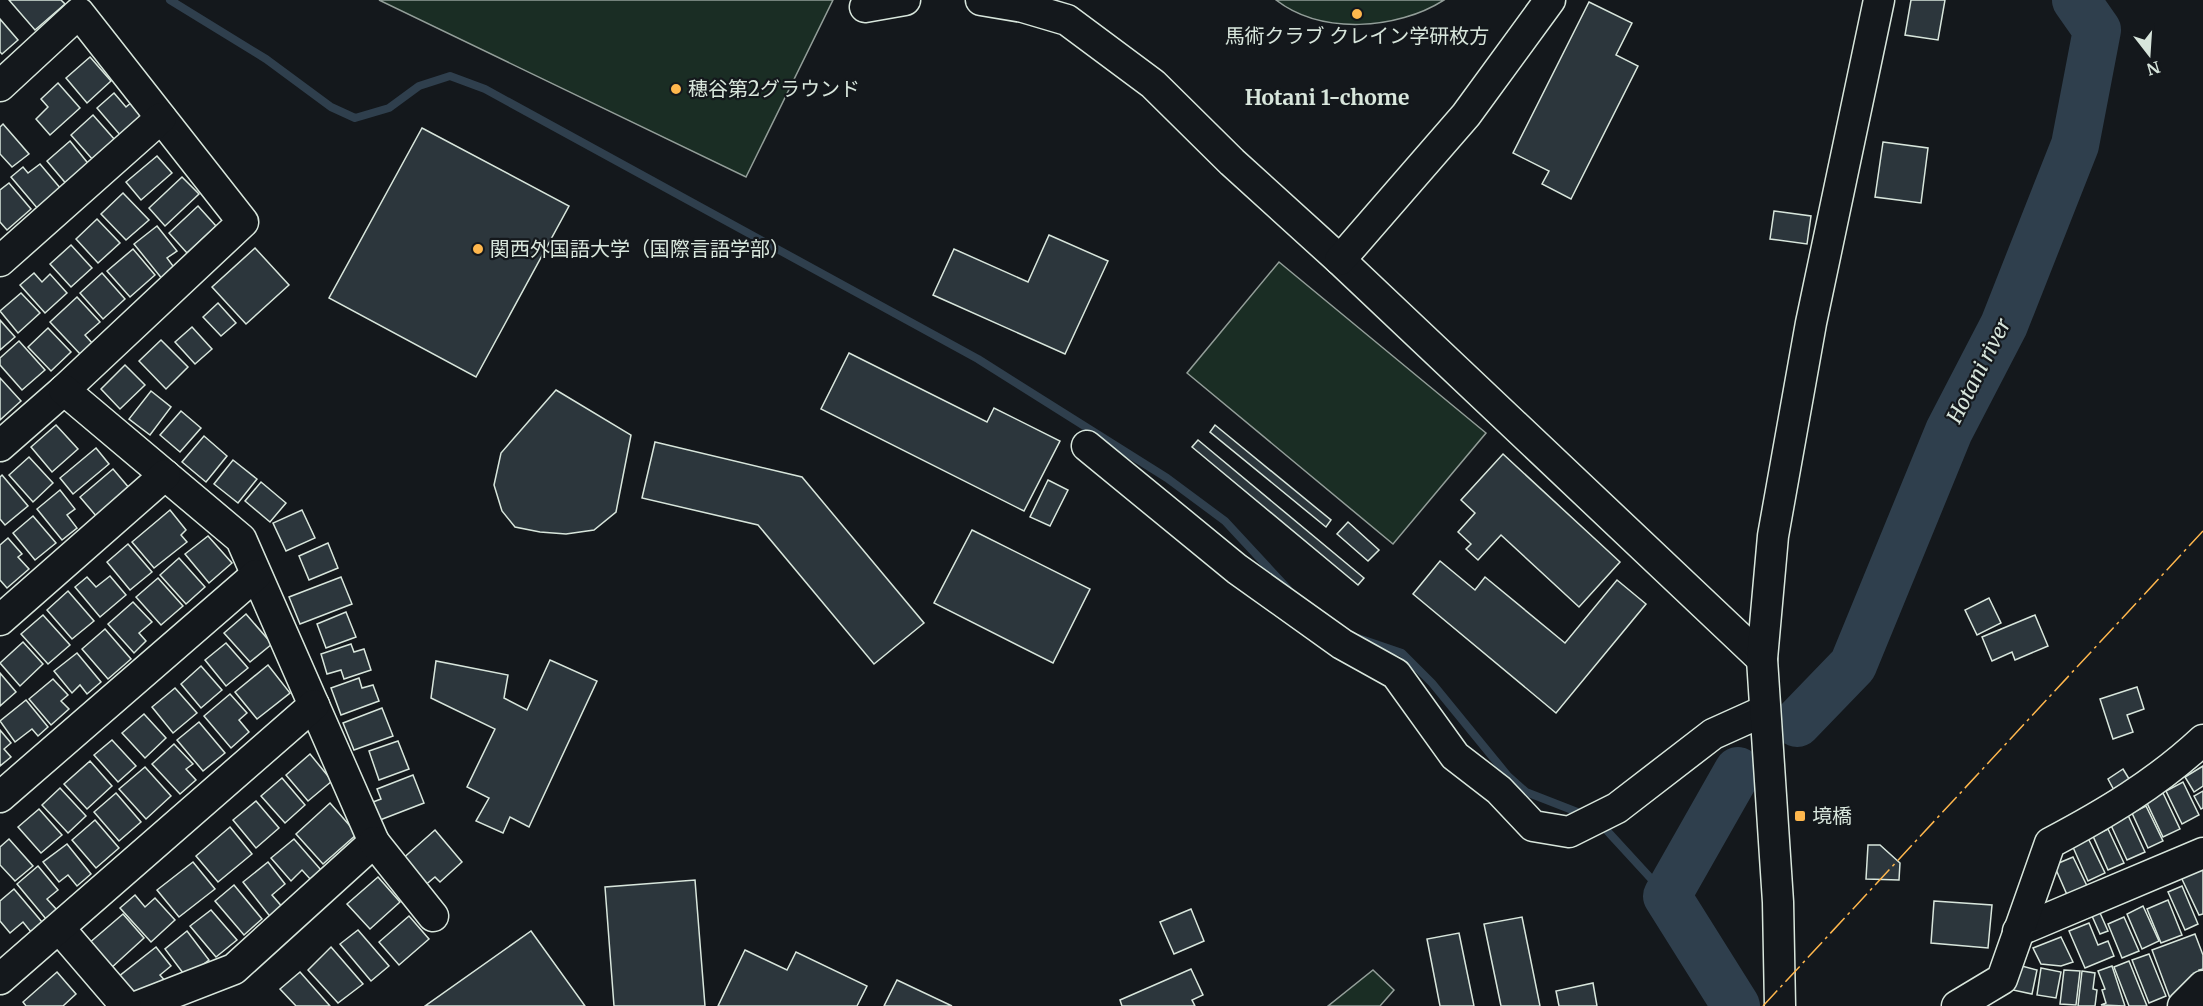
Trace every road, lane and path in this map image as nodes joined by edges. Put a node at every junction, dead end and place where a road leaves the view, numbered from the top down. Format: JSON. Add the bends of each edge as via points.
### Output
{"nodes":[{"id":1,"x":905,"y":0,"type":"edge"},
{"id":2,"x":981,"y":0,"type":"edge"},
{"id":3,"x":1550,"y":0,"type":"edge"},
{"id":4,"x":1879,"y":0,"type":"edge"},
{"id":5,"x":865,"y":8,"type":"dead end"},
{"id":6,"x":0,"y":86,"type":"edge"},
{"id":7,"x":161,"y":118,"type":"junction"},
{"id":8,"x":1340,"y":260,"type":"junction"},
{"id":9,"x":0,"y":261,"type":"edge"},
{"id":10,"x":64,"y":390,"type":"junction"},
{"id":11,"x":0,"y":446,"type":"edge"},
{"id":12,"x":1087,"y":446,"type":"dead end"},
{"id":13,"x":165,"y":475,"type":"junction"},
{"id":14,"x":256,"y":575,"type":"junction"},
{"id":15,"x":0,"y":620,"type":"edge"},
{"id":16,"x":1762,"y":659,"type":"junction"},
{"id":17,"x":314,"y":705,"type":"junction"},
{"id":18,"x":1764,"y":711,"type":"junction"},
{"id":19,"x":2203,"y":740,"type":"edge"},
{"id":20,"x":0,"y":797,"type":"edge"},
{"id":21,"x":374,"y":842,"type":"junction"},
{"id":22,"x":2203,"y":853,"type":"edge"},
{"id":23,"x":433,"y":916,"type":"dead end"},
{"id":24,"x":59,"y":928,"type":"junction"},
{"id":25,"x":2018,"y":931,"type":"junction"},
{"id":26,"x":0,"y":980,"type":"edge"},
{"id":27,"x":2203,"y":986,"type":"edge"},
{"id":28,"x":126,"y":1006,"type":"edge"},
{"id":29,"x":139,"y":1006,"type":"edge"},
{"id":30,"x":1780,"y":1006,"type":"edge"},
{"id":31,"x":1957,"y":1006,"type":"edge"},
{"id":32,"x":2183,"y":1006,"type":"edge"}],
"edges":[{"from":1,"to":5,"type":"street"},
{"from":2,"to":8,"type":"street","via":[[1067,20],[1153,84]]},
{"from":3,"to":8,"type":"street","via":[[1466,115]]},
{"from":4,"to":16,"type":"street","via":[[1811,323],[1784,473],[1773,536]]},
{"from":6,"to":7,"type":"street","via":[[79,13]]},
{"from":7,"to":9,"type":"street"},
{"from":7,"to":10,"type":"street","via":[[243,222]]},
{"from":8,"to":16,"type":"street"},
{"from":10,"to":11,"type":"street"},
{"from":10,"to":13,"type":"street"},
{"from":12,"to":18,"type":"street","via":[[1237,569],[1342,644],[1396,674],[1455,756],[1499,790],[1533,826],[1569,832],[1617,808],[1713,734]]},
{"from":13,"to":14,"type":"street","via":[[241,539]]},
{"from":13,"to":15,"type":"street"},
{"from":14,"to":17,"type":"street"},
{"from":14,"to":20,"type":"street"},
{"from":16,"to":18,"type":"street"},
{"from":17,"to":21,"type":"street"},
{"from":17,"to":24,"type":"street"},
{"from":18,"to":30,"type":"street","via":[[1778,902]]},
{"from":19,"to":25,"type":"street","via":[[2139,793],[2049,843]]},
{"from":21,"to":23,"type":"street"},
{"from":21,"to":29,"type":"street","via":[[234,969]]},
{"from":22,"to":25,"type":"street"},
{"from":24,"to":26,"type":"street"},
{"from":24,"to":28,"type":"street"},
{"from":25,"to":31,"type":"street","via":[[2002,979]]},
{"from":27,"to":32,"type":"street"}]}
